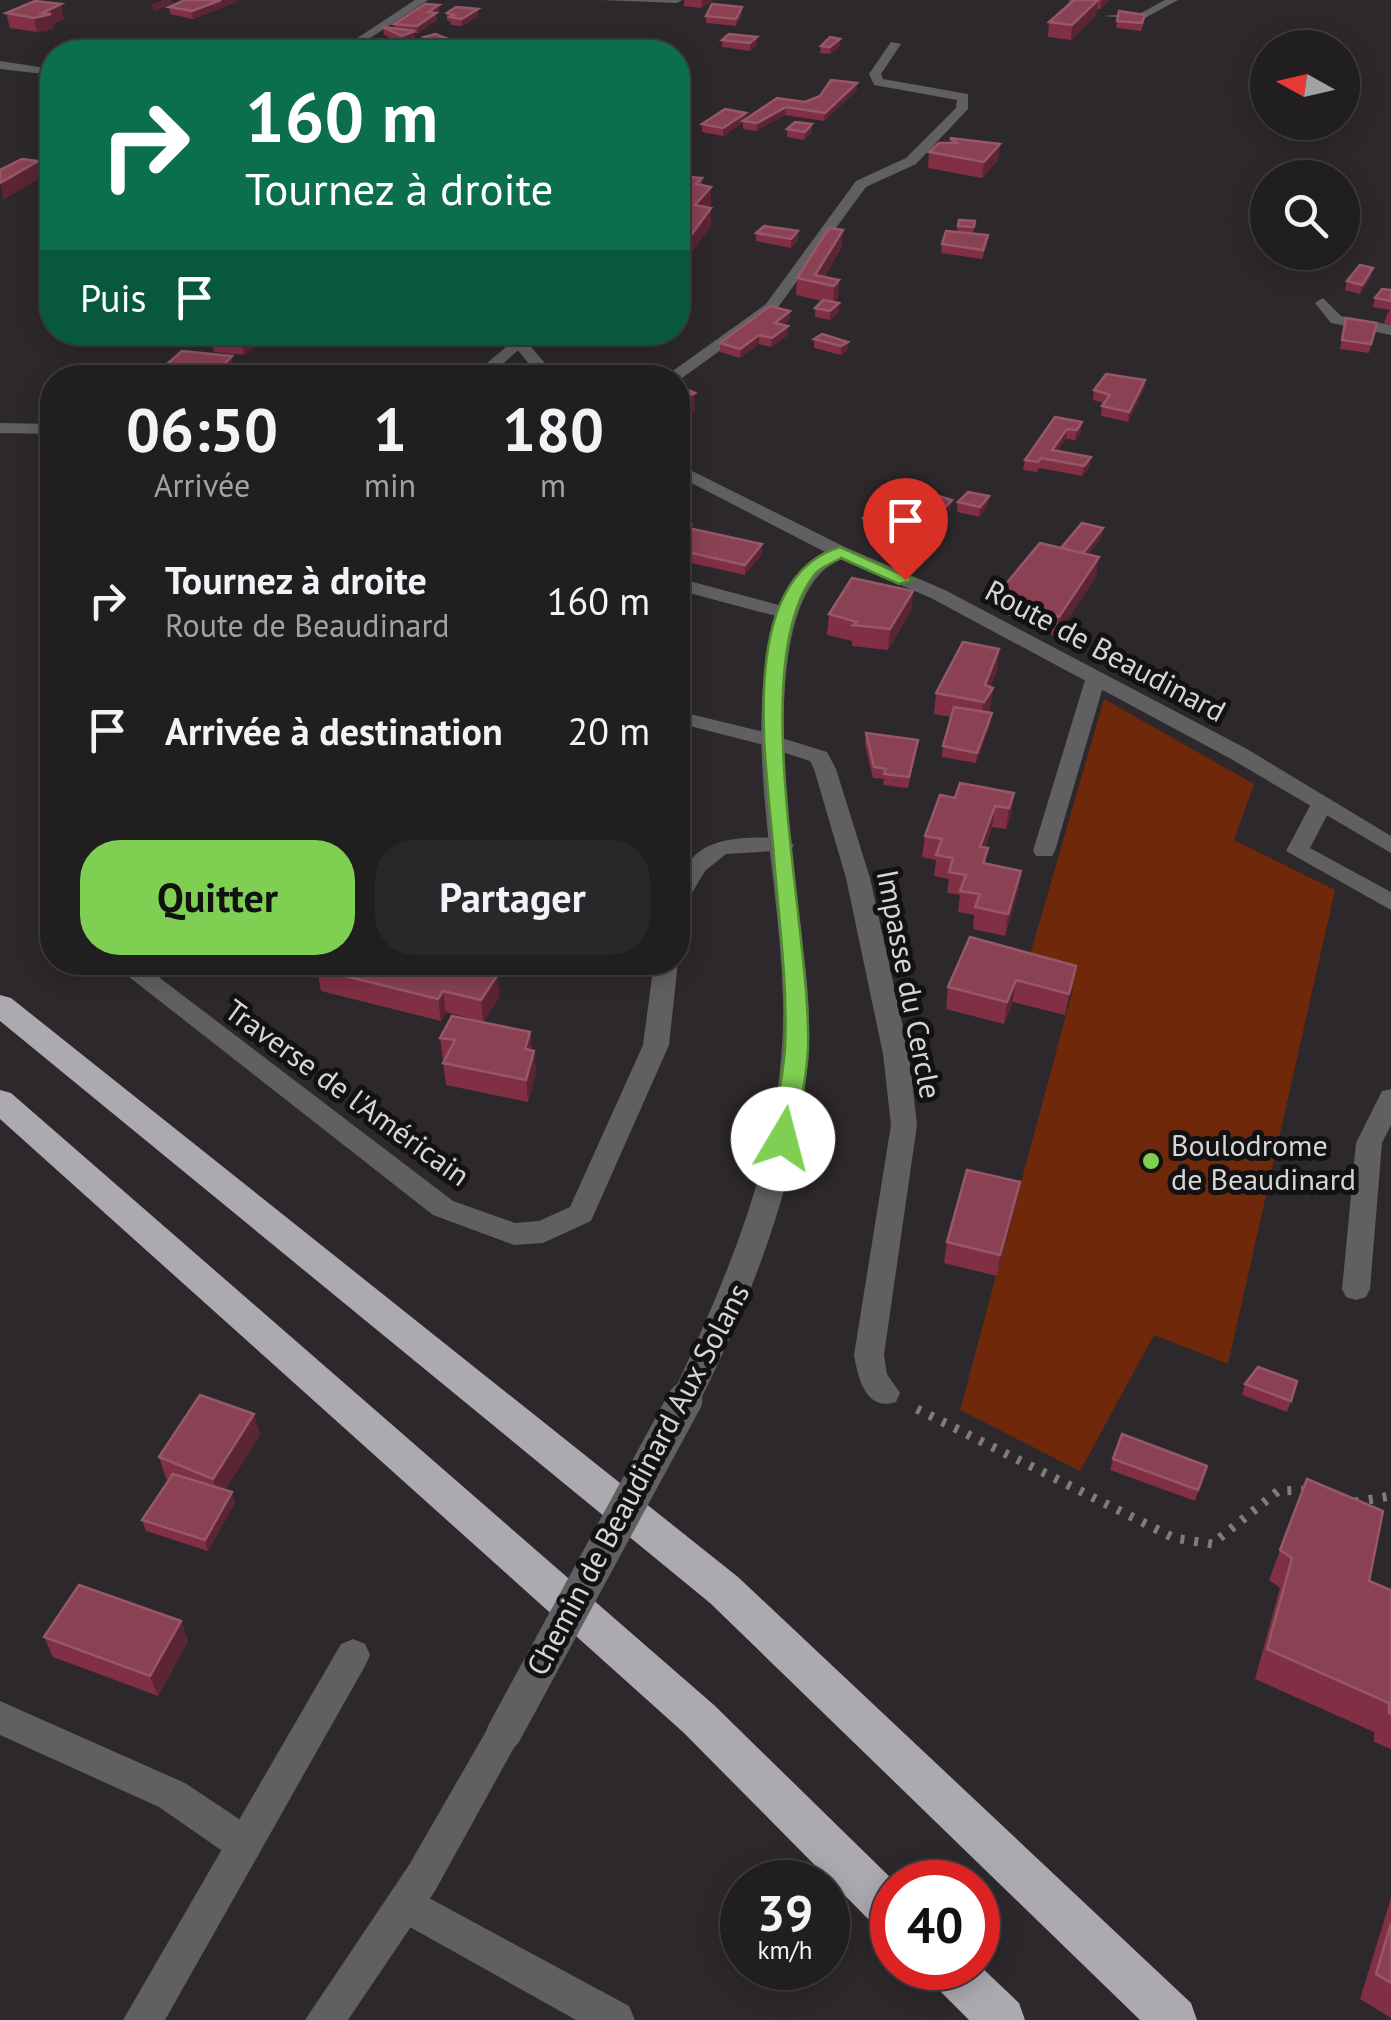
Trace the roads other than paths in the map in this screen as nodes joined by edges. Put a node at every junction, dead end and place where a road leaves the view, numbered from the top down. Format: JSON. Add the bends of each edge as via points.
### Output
{"nodes":[{"id":1,"x":423,"y":0,"type":"edge"},
{"id":2,"x":606,"y":0,"type":"edge"},
{"id":3,"x":677,"y":0,"type":"edge"},
{"id":4,"x":1119,"y":0,"type":"edge"},
{"id":5,"x":1173,"y":0,"type":"edge"},
{"id":6,"x":361,"y":40,"type":"edge"},
{"id":7,"x":895,"y":44,"type":"dead end"},
{"id":8,"x":0,"y":65,"type":"edge"},
{"id":9,"x":40,"y":70,"type":"edge"},
{"id":10,"x":1323,"y":303,"type":"dead end"},
{"id":11,"x":1391,"y":330,"type":"edge"},
{"id":12,"x":508,"y":345,"type":"edge"},
{"id":13,"x":520,"y":345,"type":"edge"},
{"id":14,"x":490,"y":365,"type":"edge"},
{"id":15,"x":538,"y":365,"type":"edge"},
{"id":16,"x":688,"y":365,"type":"edge"},
{"id":17,"x":0,"y":428,"type":"edge"},
{"id":18,"x":40,"y":428,"type":"edge"},
{"id":19,"x":690,"y":475,"type":"edge"},
{"id":20,"x":840,"y":552,"type":"junction"},
{"id":21,"x":690,"y":587,"type":"edge"},
{"id":22,"x":787,"y":613,"type":"junction"},
{"id":23,"x":1095,"y":680,"type":"junction"},
{"id":24,"x":690,"y":721,"type":"edge"},
{"id":25,"x":772,"y":741,"type":"junction"},
{"id":26,"x":1322,"y":804,"type":"junction"},
{"id":27,"x":782,"y":845,"type":"junction"},
{"id":28,"x":1391,"y":846,"type":"edge"},
{"id":29,"x":1044,"y":851,"type":"dead end"},
{"id":30,"x":690,"y":869,"type":"edge"},
{"id":31,"x":1391,"y":902,"type":"edge"},
{"id":32,"x":139,"y":975,"type":"edge"},
{"id":33,"x":664,"y":975,"type":"edge"},
{"id":34,"x":0,"y":1006,"type":"edge"},
{"id":35,"x":1391,"y":1098,"type":"edge"},
{"id":36,"x":0,"y":1102,"type":"edge"},
{"id":37,"x":1356,"y":1288,"type":"dead end"},
{"id":38,"x":885,"y":1393,"type":"road end"},
{"id":39,"x":352,"y":1655,"type":"dead end"},
{"id":40,"x":0,"y":1718,"type":"edge"},
{"id":41,"x":244,"y":1844,"type":"junction"},
{"id":42,"x":870,"y":1889,"type":"edge"},
{"id":43,"x":405,"y":1904,"type":"junction"},
{"id":44,"x":971,"y":1990,"type":"edge"},
{"id":45,"x":142,"y":2020,"type":"edge"},
{"id":46,"x":326,"y":2020,"type":"edge"},
{"id":47,"x":615,"y":2020,"type":"edge"},
{"id":48,"x":1002,"y":2020,"type":"edge"},
{"id":49,"x":1174,"y":2020,"type":"edge"}],
"edges":[{"from":1,"to":6,"type":"street"},
{"from":2,"to":3,"type":"street"},
{"from":4,"to":5,"type":"street","via":[[1106,21],[1143,16]]},
{"from":7,"to":16,"type":"street","via":[[875,74],[878,82],[964,97],[962,109],[910,160],[861,184],[771,307]]},
{"from":8,"to":9,"type":"street"},
{"from":10,"to":11,"type":"street","via":[[1336,320]]},
{"from":12,"to":14,"type":"street"},
{"from":13,"to":15,"type":"street"},
{"from":17,"to":18,"type":"street"},
{"from":19,"to":20,"type":"street","name":"Route de Beaudinard"},
{"from":20,"to":22,"type":"street","name":"Chemin de Beaudinard Aux Solans","via":[[808,570]]},
{"from":20,"to":23,"type":"street","name":"Route de Beaudinard","via":[[938,594]]},
{"from":21,"to":22,"type":"street"},
{"from":22,"to":25,"type":"street","name":"Chemin de Beaudinard Aux Solans","via":[[773,678]]},
{"from":23,"to":26,"type":"street","name":"Route de Beaudinard"},
{"from":23,"to":29,"type":"street"},
{"from":24,"to":25,"type":"street","name":"Impasse du Cercle"},
{"from":25,"to":27,"type":"street","name":"Chemin de Beaudinard Aux Solans"},
{"from":25,"to":38,"type":"street","name":"Impasse du Cercle","via":[[819,757],[825,769],[858,878],[896,1054],[904,1125],[869,1355],[873,1378]]},
{"from":26,"to":28,"type":"street","name":"Route de Beaudinard"},
{"from":26,"to":31,"type":"street","via":[[1296,852]]},
{"from":27,"to":30,"type":"street","via":[[735,843]]},
{"from":27,"to":43,"type":"street","name":"Chemin de Beaudinard Aux Solans","bridge":true,"via":[[796,1048],[783,1139],[748,1267],[685,1400]]},
{"from":32,"to":33,"type":"street","name":"Traverse de l'Américain","via":[[444,1208],[514,1234],[543,1232],[581,1214],[656,1045]]},
{"from":34,"to":49,"type":"highway","via":[[724,1590]]},
{"from":35,"to":37,"type":"street","via":[[1368,1143]]},
{"from":36,"to":42,"type":"highway","via":[[699,1719]]},
{"from":39,"to":41,"type":"street"},
{"from":40,"to":41,"type":"street","via":[[172,1795]]},
{"from":41,"to":45,"type":"street"},
{"from":43,"to":46,"type":"street","name":"Chemin de Beaudinard Aux Solans"},
{"from":43,"to":47,"type":"street"},
{"from":44,"to":48,"type":"highway"}]}
